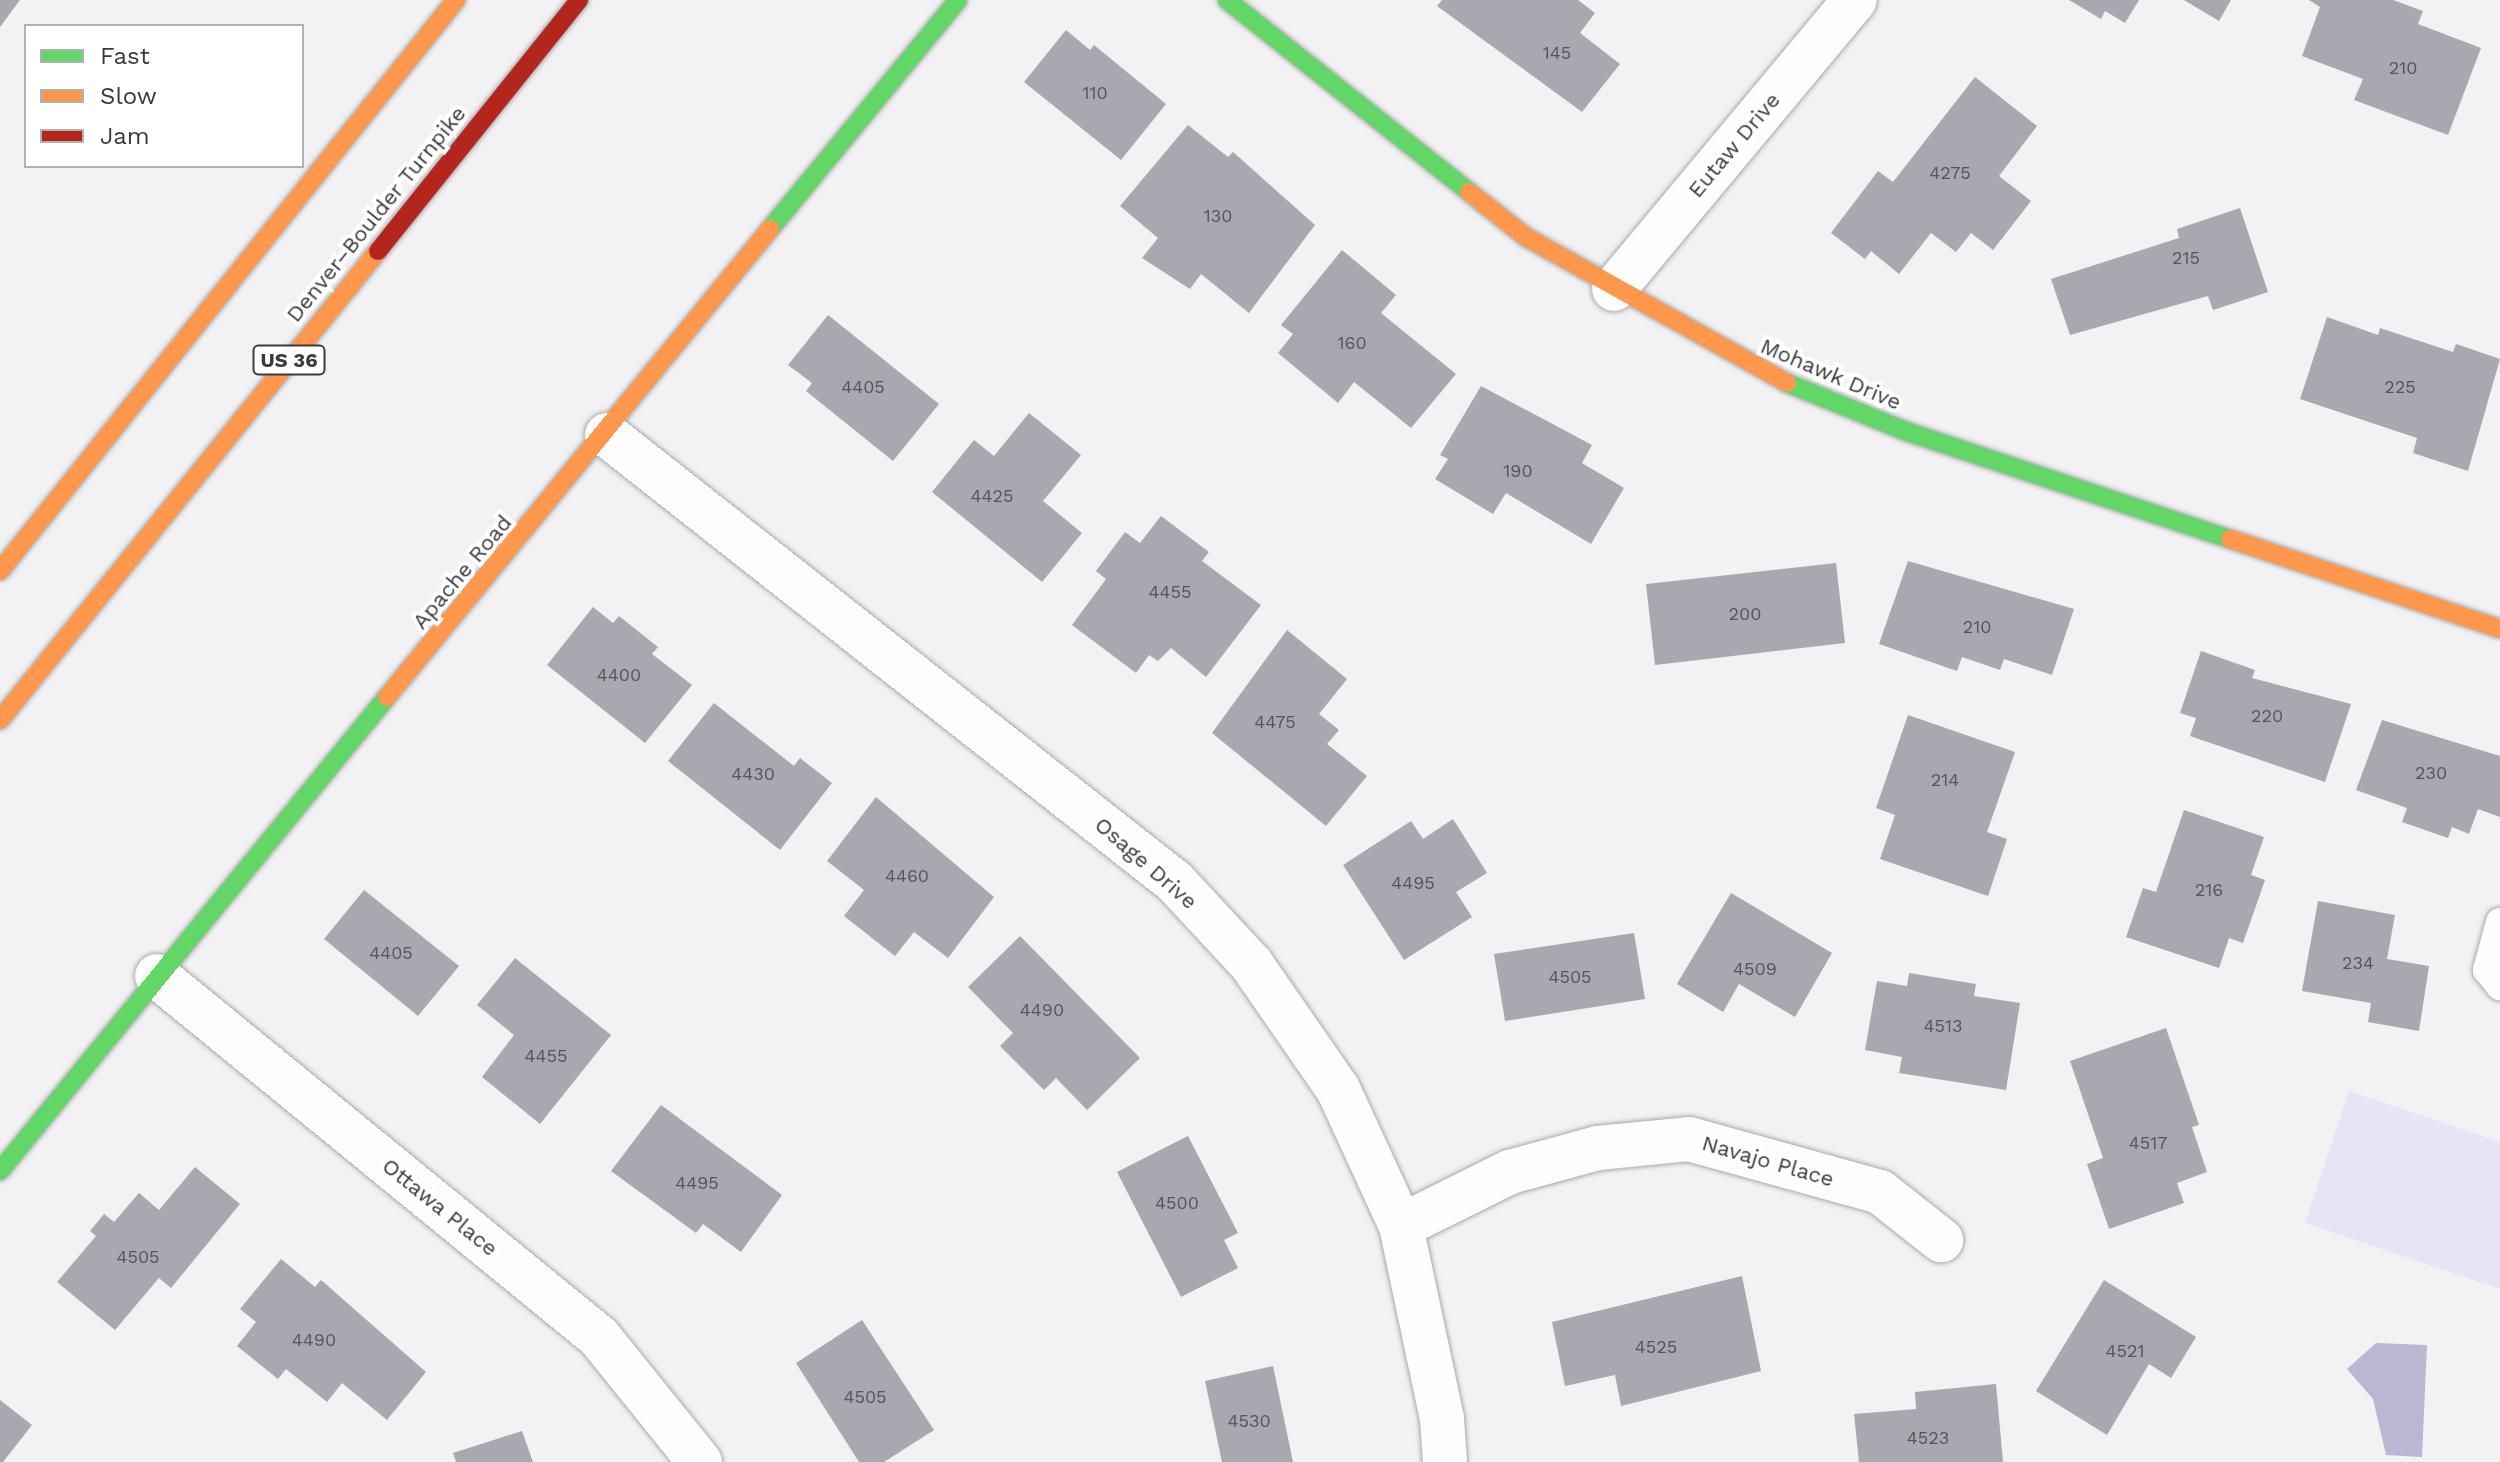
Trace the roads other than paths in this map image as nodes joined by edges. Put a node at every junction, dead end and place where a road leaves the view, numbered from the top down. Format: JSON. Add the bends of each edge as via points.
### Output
{"nodes":[{"id":1,"x":456,"y":0,"type":"edge"},
{"id":2,"x":579,"y":0,"type":"edge"},
{"id":3,"x":958,"y":0,"type":"edge"},
{"id":4,"x":1227,"y":0,"type":"edge"},
{"id":5,"x":1855,"y":0,"type":"edge"},
{"id":6,"x":1614,"y":289,"type":"junction"},
{"id":7,"x":607,"y":435,"type":"junction"},
{"id":8,"x":0,"y":571,"type":"edge"},
{"id":9,"x":2500,"y":629,"type":"edge"},
{"id":10,"x":0,"y":720,"type":"edge"},
{"id":11,"x":2500,"y":922,"type":"edge"},
{"id":12,"x":157,"y":976,"type":"junction"},
{"id":13,"x":2500,"y":986,"type":"edge"},
{"id":14,"x":0,"y":1171,"type":"edge"},
{"id":15,"x":1401,"y":1226,"type":"junction"},
{"id":16,"x":1941,"y":1240,"type":"dead end"},
{"id":17,"x":700,"y":1462,"type":"edge"},
{"id":18,"x":1445,"y":1462,"type":"edge"}],
"edges":[{"from":1,"to":8,"type":"main road"},
{"from":2,"to":10,"type":"main road","name":"Denver–Boulder Turnpike","number":"US 36"},
{"from":3,"to":7,"type":"main road","name":"Apache Road"},
{"from":4,"to":6,"type":"main road","name":"Mohawk Drive","via":[[1526,237]]},
{"from":5,"to":6,"type":"street","name":"Eutaw Drive"},
{"from":6,"to":9,"type":"main road","name":"Mohawk Drive","via":[[1755,370],[1905,431]]},
{"from":7,"to":12,"type":"main road","name":"Apache Road"},
{"from":7,"to":15,"type":"street","name":"Osage Drive","via":[[1175,882],[1252,965],[1338,1089]]},
{"from":11,"to":13,"type":"lane","via":[[2487,970]]},
{"from":12,"to":14,"type":"main road","name":"Apache Road"},
{"from":12,"to":17,"type":"street","name":"Ottawa Place","via":[[599,1337]]},
{"from":15,"to":16,"type":"street","name":"Navajo Place","via":[[1510,1172],[1598,1148],[1689,1139],[1880,1192]]},
{"from":15,"to":18,"type":"street","name":"Osage Drive","via":[[1442,1419]]}]}
